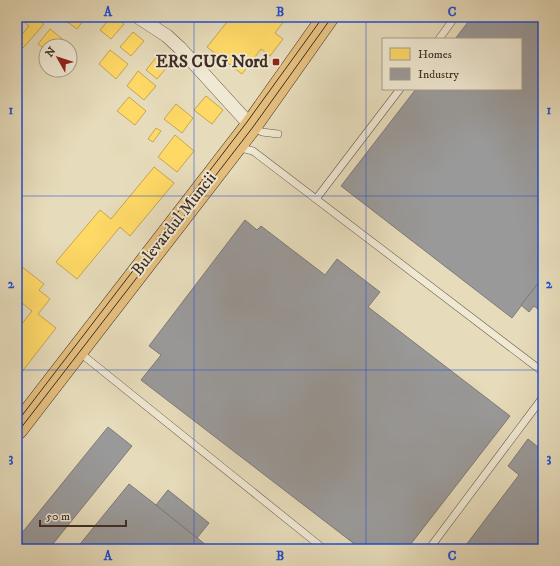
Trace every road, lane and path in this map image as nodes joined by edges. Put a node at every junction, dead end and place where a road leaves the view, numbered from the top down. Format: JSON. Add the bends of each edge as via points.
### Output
{"nodes":[{"id":1,"x":138,"y":17,"type":"edge"},
{"id":2,"x":328,"y":17,"type":"edge"},
{"id":3,"x":455,"y":17,"type":"edge"},
{"id":4,"x":439,"y":38,"type":"edge"},
{"id":5,"x":399,"y":90,"type":"edge"},
{"id":6,"x":251,"y":126,"type":"junction"},
{"id":7,"x":278,"y":134,"type":"dead end"},
{"id":8,"x":235,"y":146,"type":"junction"},
{"id":9,"x":316,"y":199,"type":"junction"},
{"id":10,"x":77,"y":350,"type":"junction"},
{"id":11,"x":543,"y":372,"type":"edge"},
{"id":12,"x":543,"y":397,"type":"edge"},
{"id":13,"x":17,"y":429,"type":"edge"},
{"id":14,"x":324,"y":549,"type":"edge"},
{"id":15,"x":429,"y":549,"type":"edge"}],
"edges":[{"from":1,"to":6,"type":"street","via":[[180,48]]},
{"from":2,"to":6,"type":"main road","name":"Bulevardul Muncii"},
{"from":3,"to":4,"type":"lane"},
{"from":5,"to":9,"type":"lane"},
{"from":6,"to":7,"type":"lane","via":[[262,132]]},
{"from":6,"to":8,"type":"main road","name":"Bulevardul Muncii"},
{"from":8,"to":9,"type":"lane","via":[[253,151]]},
{"from":8,"to":10,"type":"main road","name":"Bulevardul Muncii"},
{"from":9,"to":11,"type":"lane"},
{"from":10,"to":13,"type":"main road","name":"Bulevardul Muncii"},
{"from":10,"to":14,"type":"lane"},
{"from":12,"to":15,"type":"lane"}]}
